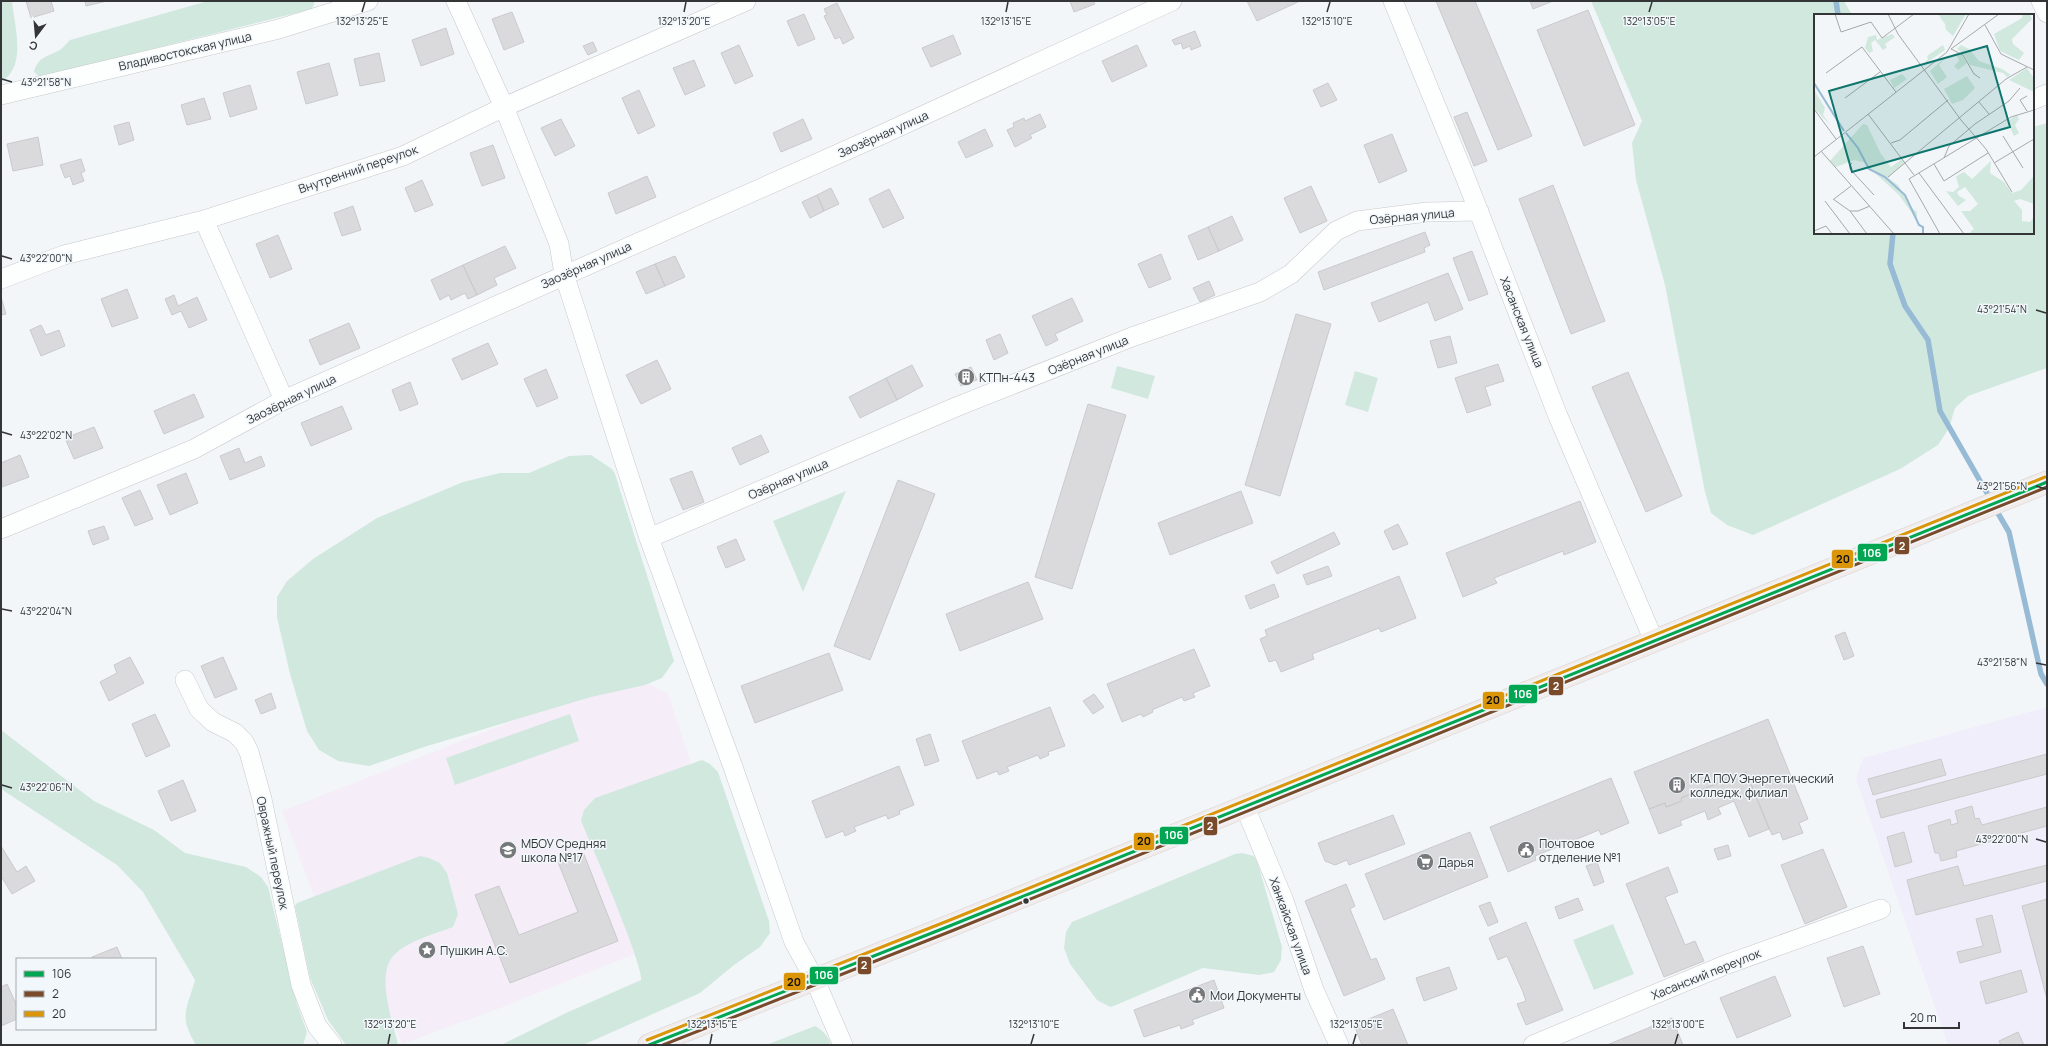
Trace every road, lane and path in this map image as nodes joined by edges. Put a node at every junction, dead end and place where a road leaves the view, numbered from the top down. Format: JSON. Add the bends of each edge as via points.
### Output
{"nodes":[{"id":1,"x":368,"y":1,"type":"edge"},
{"id":2,"x":456,"y":1,"type":"edge"},
{"id":3,"x":746,"y":1,"type":"edge"},
{"id":4,"x":1172,"y":1,"type":"edge"},
{"id":5,"x":1393,"y":1,"type":"edge"},
{"id":6,"x":2041,"y":1,"type":"edge"},
{"id":7,"x":2047,"y":13,"type":"edge"},
{"id":8,"x":2047,"y":94,"type":"edge"},
{"id":9,"x":1,"y":95,"type":"edge"},
{"id":10,"x":2034,"y":100,"type":"edge"},
{"id":11,"x":504,"y":107,"type":"junction"},
{"id":12,"x":1478,"y":211,"type":"junction"},
{"id":13,"x":204,"y":220,"type":"junction"},
{"id":14,"x":564,"y":274,"type":"junction"},
{"id":15,"x":1,"y":279,"type":"edge"},
{"id":16,"x":284,"y":400,"type":"junction"},
{"id":17,"x":2037,"y":486,"type":"edge"},
{"id":18,"x":1,"y":529,"type":"edge"},
{"id":19,"x":649,"y":538,"type":"junction"},
{"id":20,"x":1654,"y":641,"type":"junction"},
{"id":21,"x":185,"y":680,"type":"dead end"},
{"id":22,"x":1245,"y":807,"type":"junction"},
{"id":23,"x":1881,"y":909,"type":"dead end"},
{"id":24,"x":815,"y":980,"type":"junction"},
{"id":25,"x":332,"y":1045,"type":"edge"},
{"id":26,"x":649,"y":1045,"type":"edge"},
{"id":27,"x":843,"y":1045,"type":"edge"},
{"id":28,"x":1339,"y":1045,"type":"edge"},
{"id":29,"x":1533,"y":1045,"type":"edge"}],
"edges":[{"from":1,"to":9,"type":"street","name":"Владивостокская улица","via":[[279,29]]},
{"from":2,"to":11,"type":"street"},
{"from":3,"to":11,"type":"street","name":"Внутренний переулок"},
{"from":4,"to":14,"type":"street","name":"Заозёрная улица","via":[[883,134]]},
{"from":5,"to":12,"type":"street","name":"Хасанская улица"},
{"from":6,"to":7,"type":"street"},
{"from":8,"to":10,"type":"street"},
{"from":11,"to":13,"type":"street","name":"Внутренний переулок","via":[[403,156]]},
{"from":11,"to":14,"type":"street","via":[[559,244]]},
{"from":12,"to":19,"type":"street","name":"Озёрная улица","via":[[1427,212],[1357,221],[1336,232],[1292,274],[1260,292],[1132,337],[956,407]]},
{"from":12,"to":20,"type":"street","name":"Хасанская улица","via":[[1558,416]]},
{"from":13,"to":15,"type":"street","name":"Внутренний переулок","via":[[64,254]]},
{"from":13,"to":16,"type":"street"},
{"from":14,"to":16,"type":"street","name":"Заозёрная улица"},
{"from":14,"to":19,"type":"street"},
{"from":16,"to":18,"type":"street","name":"Заозёрная улица","via":[[194,449]]},
{"from":17,"to":20,"type":"main road"},
{"from":19,"to":24,"type":"street","via":[[794,942]]},
{"from":20,"to":22,"type":"main road"},
{"from":21,"to":25,"type":"street","name":"Овражный переулок","via":[[199,709],[213,722],[235,733],[249,752],[262,799],[301,984],[318,1026]]},
{"from":22,"to":24,"type":"main road"},
{"from":22,"to":28,"type":"street","name":"Ханкайская улица","via":[[1284,901],[1314,990]]},
{"from":23,"to":29,"type":"street","name":"Хасанский переулок","via":[[1725,965]]},
{"from":24,"to":26,"type":"main road"},
{"from":24,"to":27,"type":"street"}]}
